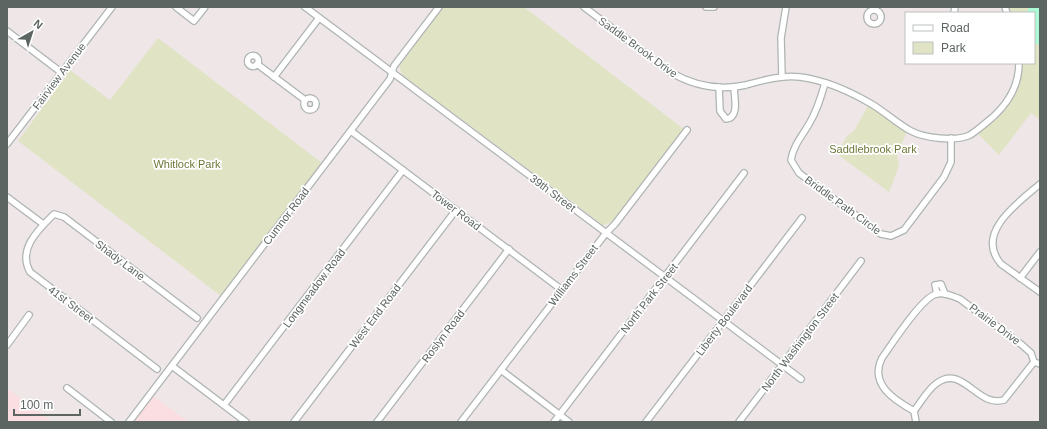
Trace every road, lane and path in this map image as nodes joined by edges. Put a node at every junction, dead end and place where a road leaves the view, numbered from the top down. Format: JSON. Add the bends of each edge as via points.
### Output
{"nodes":[{"id":1,"x":112,"y":7,"type":"edge"},
{"id":2,"x":176,"y":7,"type":"edge"},
{"id":3,"x":205,"y":7,"type":"edge"},
{"id":4,"x":305,"y":7,"type":"edge"},
{"id":5,"x":439,"y":7,"type":"edge"},
{"id":6,"x":584,"y":7,"type":"edge"},
{"id":7,"x":706,"y":7,"type":"edge"},
{"id":8,"x":714,"y":7,"type":"edge"},
{"id":9,"x":786,"y":7,"type":"edge"},
{"id":10,"x":319,"y":18,"type":"junction"},
{"id":11,"x":7,"y":31,"type":"edge"},
{"id":12,"x":257,"y":64,"type":"dead end"},
{"id":13,"x":1019,"y":64,"type":"edge"},
{"id":14,"x":392,"y":72,"type":"junction"},
{"id":15,"x":62,"y":73,"type":"junction"},
{"id":16,"x":274,"y":77,"type":"junction"},
{"id":17,"x":782,"y":77,"type":"junction"},
{"id":18,"x":825,"y":83,"type":"junction"},
{"id":19,"x":734,"y":87,"type":"junction"},
{"id":20,"x":719,"y":88,"type":"junction"},
{"id":21,"x":305,"y":100,"type":"dead end"},
{"id":22,"x":687,"y":130,"type":"dead end"},
{"id":23,"x":350,"y":131,"type":"junction"},
{"id":24,"x":951,"y":138,"type":"junction"},
{"id":25,"x":7,"y":144,"type":"edge"},
{"id":26,"x":403,"y":170,"type":"junction"},
{"id":27,"x":744,"y":173,"type":"dead end"},
{"id":28,"x":1040,"y":184,"type":"edge"},
{"id":29,"x":7,"y":197,"type":"edge"},
{"id":30,"x":456,"y":210,"type":"junction"},
{"id":31,"x":802,"y":218,"type":"dead end"},
{"id":32,"x":43,"y":224,"type":"junction"},
{"id":33,"x":606,"y":232,"type":"junction"},
{"id":34,"x":509,"y":249,"type":"junction"},
{"id":35,"x":1040,"y":252,"type":"edge"},
{"id":36,"x":860,"y":261,"type":"dead end"},
{"id":37,"x":666,"y":277,"type":"junction"},
{"id":38,"x":1020,"y":278,"type":"junction"},
{"id":39,"x":562,"y":290,"type":"junction"},
{"id":40,"x":1040,"y":292,"type":"edge"},
{"id":41,"x":29,"y":314,"type":"dead end"},
{"id":42,"x":197,"y":318,"type":"dead end"},
{"id":43,"x":724,"y":322,"type":"junction"},
{"id":44,"x":7,"y":345,"type":"edge"},
{"id":45,"x":1037,"y":363,"type":"edge"},
{"id":46,"x":172,"y":366,"type":"junction"},
{"id":47,"x":782,"y":366,"type":"junction"},
{"id":48,"x":157,"y":369,"type":"dead end"},
{"id":49,"x":501,"y":370,"type":"junction"},
{"id":50,"x":801,"y":379,"type":"dead end"},
{"id":51,"x":67,"y":388,"type":"dead end"},
{"id":52,"x":224,"y":405,"type":"junction"},
{"id":53,"x":914,"y":411,"type":"junction"},
{"id":54,"x":559,"y":415,"type":"junction"},
{"id":55,"x":111,"y":422,"type":"edge"},
{"id":56,"x":129,"y":422,"type":"edge"},
{"id":57,"x":246,"y":422,"type":"edge"},
{"id":58,"x":294,"y":422,"type":"edge"},
{"id":59,"x":377,"y":422,"type":"edge"},
{"id":60,"x":461,"y":422,"type":"edge"},
{"id":61,"x":554,"y":422,"type":"edge"},
{"id":62,"x":569,"y":422,"type":"edge"},
{"id":63,"x":646,"y":422,"type":"edge"},
{"id":64,"x":739,"y":422,"type":"edge"},
{"id":65,"x":916,"y":422,"type":"edge"}],
"edges":[{"from":1,"to":15,"type":"street","name":"Fairview Avenue"},
{"from":2,"to":3,"type":"street","via":[[194,21]]},
{"from":4,"to":10,"type":"street","name":"39th Street"},
{"from":5,"to":14,"type":"street","name":"Cumnor Road"},
{"from":6,"to":20,"type":"street","name":"Saddle Brook Drive","via":[[678,77],[696,84]]},
{"from":7,"to":8,"type":"street"},
{"from":9,"to":17,"type":"street","via":[[781,38]]},
{"from":10,"to":14,"type":"street","name":"39th Street"},
{"from":10,"to":16,"type":"street"},
{"from":11,"to":15,"type":"street"},
{"from":12,"to":16,"type":"street"},
{"from":13,"to":24,"type":"street","name":"Saddle Brook Drive","via":[[1016,85],[999,111],[970,135]]},
{"from":14,"to":23,"type":"street","name":"Cumnor Road","via":[[390,79]]},
{"from":14,"to":33,"type":"street","name":"39th Street"},
{"from":15,"to":25,"type":"street","name":"Fairview Avenue"},
{"from":16,"to":21,"type":"street"},
{"from":17,"to":18,"type":"street","name":"Saddle Brook Drive","via":[[799,77]]},
{"from":17,"to":19,"type":"street","name":"Saddle Brook Drive"},
{"from":18,"to":24,"type":"street","name":"Saddle Brook Drive","via":[[867,101],[911,131]]},
{"from":18,"to":24,"type":"street","name":"Briddle Path Circle","via":[[810,123],[793,149],[791,160],[799,173],[881,234],[891,236],[904,230],[944,177],[952,162]]},
{"from":19,"to":20,"type":"street","name":"Saddle Brook Drive"},
{"from":19,"to":20,"type":"street","via":[[735,112],[726,119],[720,111]]},
{"from":22,"to":33,"type":"street","name":"Williams Street","via":[[615,224]]},
{"from":23,"to":26,"type":"street","name":"Tower Road"},
{"from":23,"to":46,"type":"street","name":"Cumnor Road"},
{"from":26,"to":30,"type":"street","name":"Tower Road"},
{"from":26,"to":52,"type":"street","name":"Longmeadow Road"},
{"from":27,"to":37,"type":"street","name":"North Park Street"},
{"from":28,"to":38,"type":"street","via":[[1004,215],[993,239],[996,258]]},
{"from":29,"to":32,"type":"street"},
{"from":30,"to":34,"type":"street","name":"Tower Road"},
{"from":30,"to":58,"type":"street","name":"West End Road"},
{"from":31,"to":43,"type":"street","name":"Liberty Boulevard"},
{"from":32,"to":42,"type":"street","name":"Shady Lane","via":[[54,214],[64,217]]},
{"from":32,"to":48,"type":"street","name":"41st Street","via":[[26,249],[25,260],[30,272]]},
{"from":33,"to":37,"type":"street","name":"39th Street"},
{"from":33,"to":39,"type":"street","name":"Williams Street"},
{"from":34,"to":39,"type":"street","name":"Tower Road"},
{"from":34,"to":59,"type":"street","name":"Roslyn Road"},
{"from":35,"to":38,"type":"street"},
{"from":36,"to":47,"type":"street","name":"North Washington Street"},
{"from":37,"to":43,"type":"street","name":"39th Street"},
{"from":37,"to":54,"type":"street","name":"North Park Street"},
{"from":38,"to":40,"type":"street"},
{"from":39,"to":49,"type":"street","name":"Williams Street"},
{"from":41,"to":44,"type":"street"},
{"from":43,"to":47,"type":"street","name":"39th Street"},
{"from":43,"to":63,"type":"street","name":"Liberty Boulevard"},
{"from":45,"to":53,"type":"street","via":[[1004,400],[989,401],[961,381],[950,378],[936,384]]},
{"from":45,"to":53,"type":"street","name":"Prairie Drive","via":[[1028,349],[960,299],[941,294],[928,298],[879,365],[878,374],[884,391]]},
{"from":46,"to":52,"type":"street"},
{"from":46,"to":56,"type":"street","name":"Cumnor Road"},
{"from":47,"to":50,"type":"street","name":"39th Street"},
{"from":47,"to":64,"type":"street","name":"North Washington Street"},
{"from":49,"to":54,"type":"street"},
{"from":49,"to":60,"type":"street","name":"Williams Street"},
{"from":51,"to":55,"type":"street"},
{"from":52,"to":57,"type":"street"},
{"from":53,"to":65,"type":"street"},
{"from":54,"to":61,"type":"street","name":"North Park Street"},
{"from":54,"to":62,"type":"street"}]}
